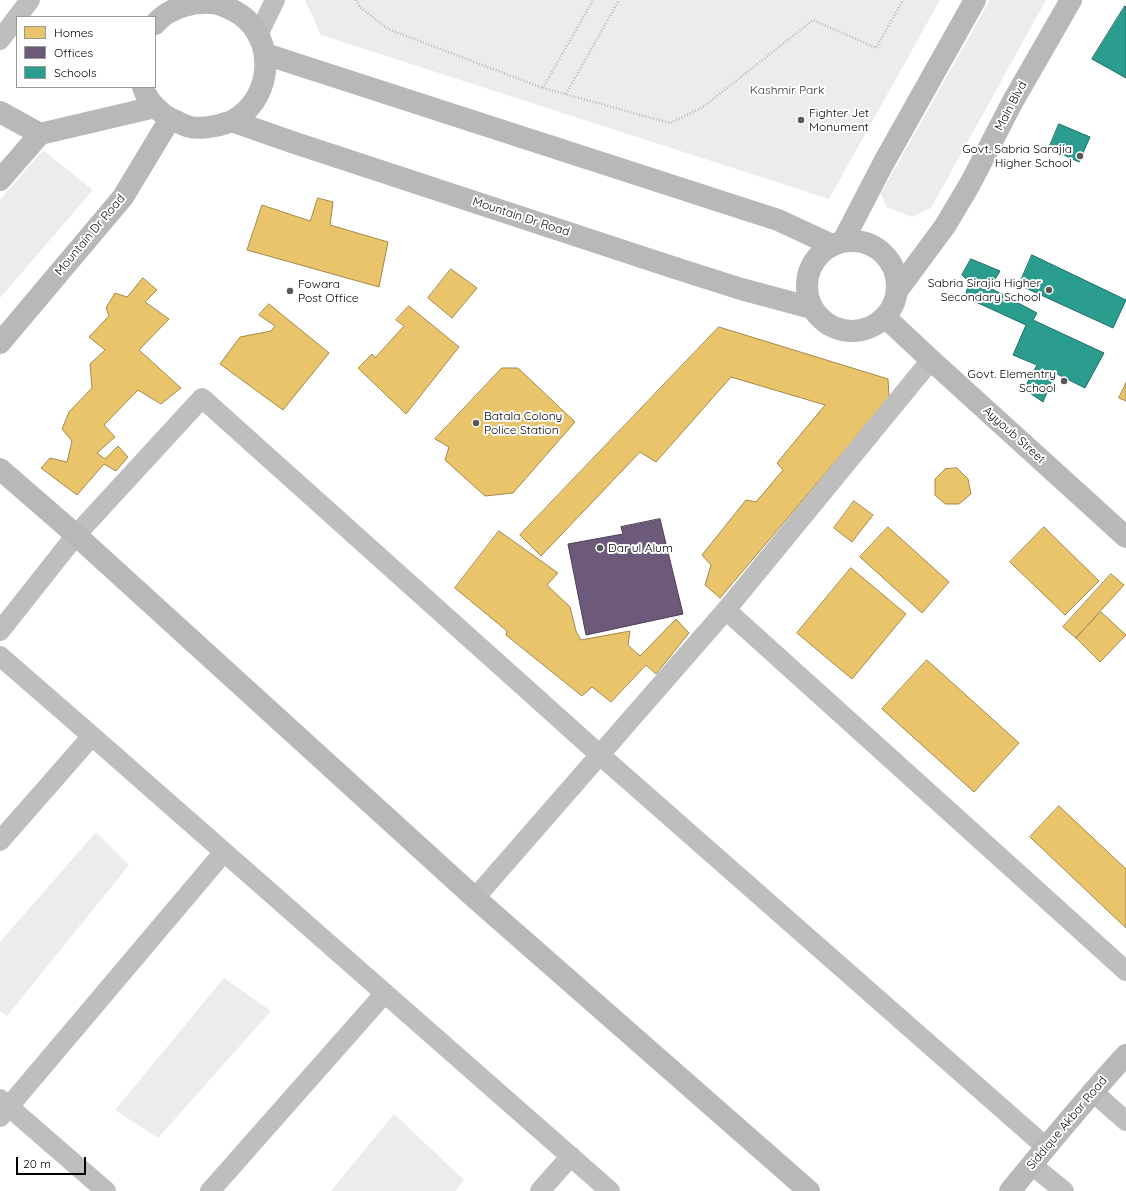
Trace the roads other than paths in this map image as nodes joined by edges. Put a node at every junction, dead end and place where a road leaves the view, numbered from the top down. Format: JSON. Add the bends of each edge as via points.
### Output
{"nodes":[{"id":1,"x":30,"y":0,"type":"edge"},
{"id":2,"x":275,"y":0,"type":"edge"},
{"id":3,"x":975,"y":0,"type":"edge"},
{"id":4,"x":1071,"y":0,"type":"edge"},
{"id":5,"x":179,"y":3,"type":"edge"},
{"id":6,"x":18,"y":16,"type":"edge"},
{"id":7,"x":16,"y":19,"type":"edge"},
{"id":8,"x":156,"y":23,"type":"edge"},
{"id":9,"x":0,"y":40,"type":"edge"},
{"id":10,"x":262,"y":44,"type":"junction"},
{"id":11,"x":144,"y":88,"type":"edge"},
{"id":12,"x":0,"y":112,"type":"edge"},
{"id":13,"x":163,"y":113,"type":"junction"},
{"id":14,"x":232,"y":121,"type":"junction"},
{"id":15,"x":40,"y":134,"type":"junction"},
{"id":16,"x":0,"y":180,"type":"edge"},
{"id":17,"x":837,"y":243,"type":"junction"},
{"id":18,"x":897,"y":291,"type":"junction"},
{"id":19,"x":812,"y":308,"type":"junction"},
{"id":20,"x":885,"y":317,"type":"junction"},
{"id":21,"x":0,"y":343,"type":"edge"},
{"id":22,"x":931,"y":360,"type":"junction"},
{"id":23,"x":0,"y":469,"type":"edge"},
{"id":24,"x":76,"y":535,"type":"junction"},
{"id":25,"x":1126,"y":537,"type":"edge"},
{"id":26,"x":726,"y":610,"type":"junction"},
{"id":27,"x":0,"y":631,"type":"edge"},
{"id":28,"x":0,"y":656,"type":"edge"},
{"id":29,"x":92,"y":736,"type":"junction"},
{"id":30,"x":600,"y":756,"type":"junction"},
{"id":31,"x":0,"y":841,"type":"edge"},
{"id":32,"x":224,"y":852,"type":"junction"},
{"id":33,"x":475,"y":898,"type":"junction"},
{"id":34,"x":1126,"y":971,"type":"edge"},
{"id":35,"x":385,"y":993,"type":"junction"},
{"id":36,"x":1126,"y":1055,"type":"edge"},
{"id":37,"x":1092,"y":1091,"type":"junction"},
{"id":38,"x":3,"y":1108,"type":"edge"},
{"id":39,"x":1126,"y":1121,"type":"edge"},
{"id":40,"x":1047,"y":1148,"type":"junction"},
{"id":41,"x":570,"y":1156,"type":"junction"},
{"id":42,"x":1032,"y":1165,"type":"junction"},
{"id":43,"x":106,"y":1191,"type":"edge"},
{"id":44,"x":210,"y":1191,"type":"edge"},
{"id":45,"x":540,"y":1191,"type":"edge"},
{"id":46,"x":610,"y":1191,"type":"edge"},
{"id":47,"x":809,"y":1191,"type":"edge"},
{"id":48,"x":1010,"y":1191,"type":"edge"},
{"id":49,"x":1064,"y":1191,"type":"edge"}],
"edges":[{"from":1,"to":6,"type":"street"},
{"from":2,"to":10,"type":"street"},
{"from":3,"to":17,"type":"street","name":"Main Blvd"},
{"from":4,"to":18,"type":"street","name":"Main Blvd","via":[[945,226]]},
{"from":5,"to":8,"type":"street"},
{"from":5,"to":10,"type":"street","via":[[215,3],[232,9],[247,20]]},
{"from":7,"to":9,"type":"street"},
{"from":10,"to":14,"type":"street","via":[[265,74],[259,92],[248,109]]},
{"from":10,"to":17,"type":"street","via":[[778,220]]},
{"from":11,"to":13,"type":"street"},
{"from":12,"to":15,"type":"street"},
{"from":13,"to":14,"type":"street","via":[[190,127],[212,127]]},
{"from":13,"to":15,"type":"street"},
{"from":13,"to":21,"type":"street","name":"Mountain Dr Road","via":[[123,197]]},
{"from":14,"to":19,"type":"street","name":"Mountain Dr Road","via":[[665,265]]},
{"from":15,"to":16,"type":"street"},
{"from":17,"to":18,"type":"street","name":"Main Blvd","via":[[860,242],[876,247],[888,259],[896,274]]},
{"from":17,"to":19,"type":"street","name":"Main Blvd","via":[[817,256],[808,272],[806,290]]},
{"from":18,"to":20,"type":"street","name":"Main Blvd","via":[[893,305]]},
{"from":19,"to":20,"type":"street","name":"Main Blvd","via":[[826,324],[846,331],[867,329]]},
{"from":20,"to":22,"type":"street","name":"Ayyoub Street"},
{"from":22,"to":25,"type":"street","name":"Ayyoub Street"},
{"from":22,"to":26,"type":"street"},
{"from":23,"to":24,"type":"street"},
{"from":24,"to":27,"type":"street"},
{"from":24,"to":30,"type":"street","via":[[202,398]]},
{"from":24,"to":33,"type":"street"},
{"from":26,"to":30,"type":"street"},
{"from":26,"to":34,"type":"street"},
{"from":28,"to":29,"type":"street"},
{"from":29,"to":31,"type":"street"},
{"from":29,"to":32,"type":"street"},
{"from":30,"to":33,"type":"street"},
{"from":30,"to":40,"type":"street"},
{"from":32,"to":35,"type":"street"},
{"from":32,"to":38,"type":"street"},
{"from":33,"to":47,"type":"street"},
{"from":35,"to":41,"type":"street"},
{"from":35,"to":44,"type":"street"},
{"from":36,"to":37,"type":"street","name":"Siddique Akbar Road"},
{"from":37,"to":39,"type":"street"},
{"from":37,"to":40,"type":"street","name":"Siddique Akbar Road"},
{"from":38,"to":43,"type":"street"},
{"from":40,"to":42,"type":"street","name":"Siddique Akbar Road"},
{"from":41,"to":45,"type":"street"},
{"from":41,"to":46,"type":"street"},
{"from":42,"to":48,"type":"street","name":"Siddique Akbar Road"},
{"from":42,"to":49,"type":"street"}]}
